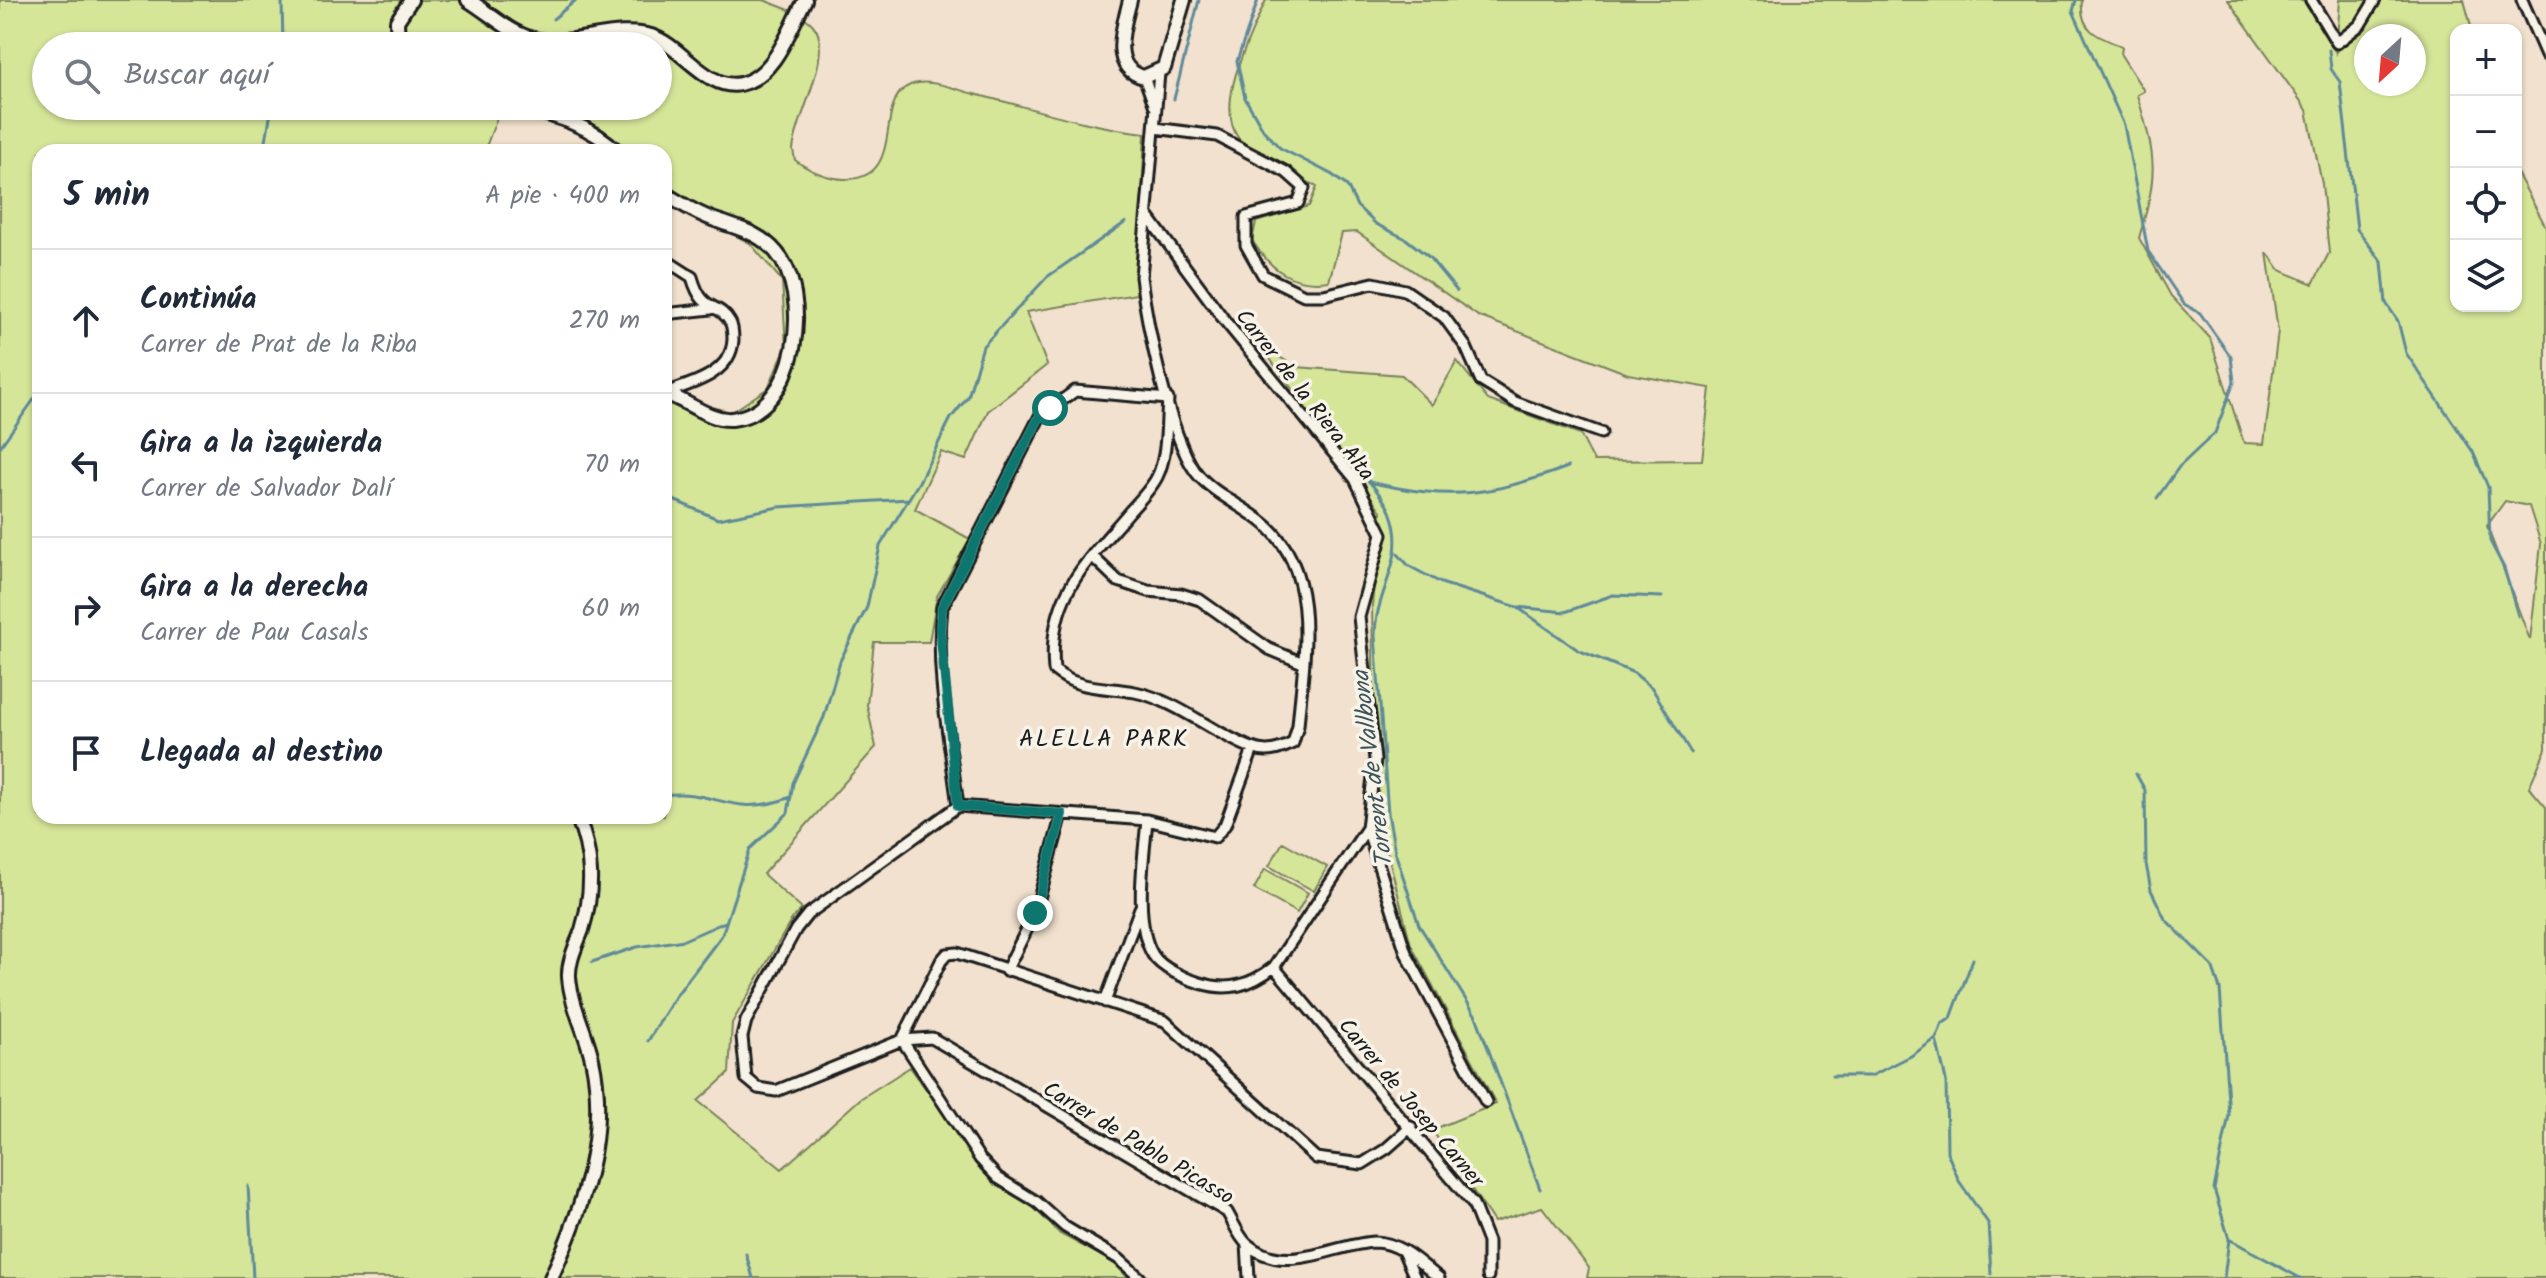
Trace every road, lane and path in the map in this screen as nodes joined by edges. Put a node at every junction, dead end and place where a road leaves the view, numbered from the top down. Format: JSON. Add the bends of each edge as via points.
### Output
{"nodes":[{"id":1,"x":411,"y":0,"type":"edge"},
{"id":2,"x":468,"y":0,"type":"edge"},
{"id":3,"x":805,"y":0,"type":"edge"},
{"id":4,"x":1130,"y":0,"type":"edge"},
{"id":5,"x":1184,"y":0,"type":"edge"},
{"id":6,"x":2311,"y":0,"type":"edge"},
{"id":7,"x":2375,"y":0,"type":"edge"},
{"id":8,"x":2522,"y":0,"type":"edge"},
{"id":9,"x":397,"y":32,"type":"edge"},
{"id":10,"x":520,"y":32,"type":"edge"},
{"id":11,"x":672,"y":47,"type":"edge"},
{"id":12,"x":2546,"y":55,"type":"edge"},
{"id":13,"x":1159,"y":73,"type":"junction"},
{"id":14,"x":1144,"y":77,"type":"junction"},
{"id":15,"x":1156,"y":111,"type":"junction"},
{"id":16,"x":568,"y":120,"type":"edge"},
{"id":17,"x":1155,"y":128,"type":"junction"},
{"id":18,"x":609,"y":144,"type":"edge"},
{"id":19,"x":672,"y":197,"type":"edge"},
{"id":20,"x":1147,"y":215,"type":"junction"},
{"id":21,"x":672,"y":264,"type":"edge"},
{"id":22,"x":714,"y":309,"type":"junction"},
{"id":23,"x":672,"y":313,"type":"edge"},
{"id":24,"x":672,"y":390,"type":"edge"},
{"id":25,"x":672,"y":397,"type":"edge"},
{"id":26,"x":1168,"y":399,"type":"junction"},
{"id":27,"x":1601,"y":433,"type":"dead end"},
{"id":28,"x":1092,"y":556,"type":"junction"},
{"id":29,"x":1303,"y":663,"type":"junction"},
{"id":30,"x":1253,"y":749,"type":"junction"},
{"id":31,"x":958,"y":806,"type":"junction"},
{"id":32,"x":1062,"y":814,"type":"junction"},
{"id":33,"x":1147,"y":820,"type":"junction"},
{"id":34,"x":580,"y":824,"type":"edge"},
{"id":35,"x":1367,"y":828,"type":"junction"},
{"id":36,"x":1140,"y":907,"type":"junction"},
{"id":37,"x":1274,"y":967,"type":"junction"},
{"id":38,"x":1006,"y":971,"type":"junction"},
{"id":39,"x":1105,"y":1002,"type":"junction"},
{"id":40,"x":902,"y":1040,"type":"junction"},
{"id":41,"x":1486,"y":1102,"type":"dead end"},
{"id":42,"x":1411,"y":1127,"type":"junction"},
{"id":43,"x":1247,"y":1244,"type":"junction"},
{"id":44,"x":1401,"y":1248,"type":"junction"},
{"id":45,"x":1488,"y":1276,"type":"dead end"},
{"id":46,"x":551,"y":1278,"type":"edge"},
{"id":47,"x":1140,"y":1278,"type":"edge"},
{"id":48,"x":1249,"y":1278,"type":"edge"},
{"id":49,"x":1415,"y":1278,"type":"edge"},
{"id":50,"x":1439,"y":1278,"type":"edge"}],
"edges":[{"from":1,"to":9,"type":"main road","via":[[397,21]]},
{"from":2,"to":10,"type":"main road"},
{"from":3,"to":11,"type":"main road","via":[[767,68],[752,80],[733,85],[715,79]]},
{"from":4,"to":14,"type":"main road","via":[[1121,52],[1130,69]]},
{"from":5,"to":13,"type":"main road","via":[[1167,62]]},
{"from":6,"to":7,"type":"street","via":[[2337,43],[2360,25]]},
{"from":8,"to":12,"type":"street"},
{"from":13,"to":14,"type":"main road"},
{"from":13,"to":15,"type":"street"},
{"from":14,"to":15,"type":"street"},
{"from":15,"to":17,"type":"street"},
{"from":16,"to":18,"type":"main road"},
{"from":17,"to":20,"type":"street"},
{"from":17,"to":27,"type":"street","via":[[1217,136],[1286,172],[1304,188],[1298,203],[1246,217],[1246,245],[1263,275],[1304,295],[1373,283],[1405,290],[1444,317],[1466,347],[1481,381],[1515,402]]},
{"from":19,"to":25,"type":"main road","via":[[772,247],[788,273],[796,333],[792,357],[759,408],[740,417],[717,417]]},
{"from":20,"to":26,"type":"street","via":[[1142,288]]},
{"from":20,"to":35,"type":"street","name":"Carrer de la Riera Alta","via":[[1225,321],[1355,479],[1382,534],[1359,617],[1375,760]]},
{"from":21,"to":22,"type":"street","via":[[692,277],[698,296]]},
{"from":22,"to":23,"type":"street"},
{"from":22,"to":24,"type":"street","via":[[730,322],[732,355],[724,366]]},
{"from":26,"to":28,"type":"street","via":[[1157,477]]},
{"from":26,"to":29,"type":"street","via":[[1198,475],[1270,528],[1291,558],[1305,624]]},
{"from":26,"to":31,"type":"street","via":[[1075,391],[1040,416],[942,607],[945,701]]},
{"from":28,"to":29,"type":"street","via":[[1118,581],[1200,600],[1269,649]]},
{"from":28,"to":30,"type":"street","via":[[1056,612],[1054,670],[1086,687],[1137,692]]},
{"from":29,"to":30,"type":"street","via":[[1293,743],[1276,752]]},
{"from":30,"to":33,"type":"street","via":[[1225,825],[1215,837]]},
{"from":31,"to":32,"type":"street"},
{"from":31,"to":40,"type":"street","via":[[808,914],[746,1021],[742,1064],[746,1078],[758,1088],[776,1091]]},
{"from":32,"to":33,"type":"street"},
{"from":32,"to":38,"type":"street","via":[[1035,913]]},
{"from":33,"to":36,"type":"street"},
{"from":34,"to":46,"type":"main road","via":[[591,878],[569,976],[593,1062],[596,1109],[589,1182]]},
{"from":35,"to":37,"type":"street","name":"Carrer de la Riera Alta"},
{"from":35,"to":41,"type":"street","via":[[1406,953]]},
{"from":36,"to":37,"type":"street","via":[[1153,955],[1184,978],[1216,988],[1253,984]]},
{"from":36,"to":39,"type":"street"},
{"from":37,"to":42,"type":"street","name":"Carrer de Josep Carner"},
{"from":38,"to":39,"type":"street"},
{"from":38,"to":40,"type":"street","via":[[947,954]]},
{"from":39,"to":42,"type":"street","via":[[1165,1021],[1316,1158],[1362,1164]]},
{"from":40,"to":43,"type":"street","name":"Carrer de Pablo Picasso","via":[[932,1038],[1227,1212]]},
{"from":40,"to":47,"type":"street","via":[[998,1178]]},
{"from":42,"to":45,"type":"street","name":"Carrer de Josep Carner","via":[[1473,1204],[1488,1242]]},
{"from":43,"to":44,"type":"street","via":[[1296,1260],[1376,1242]]},
{"from":43,"to":48,"type":"street"},
{"from":44,"to":49,"type":"street"},
{"from":44,"to":50,"type":"street"}]}
